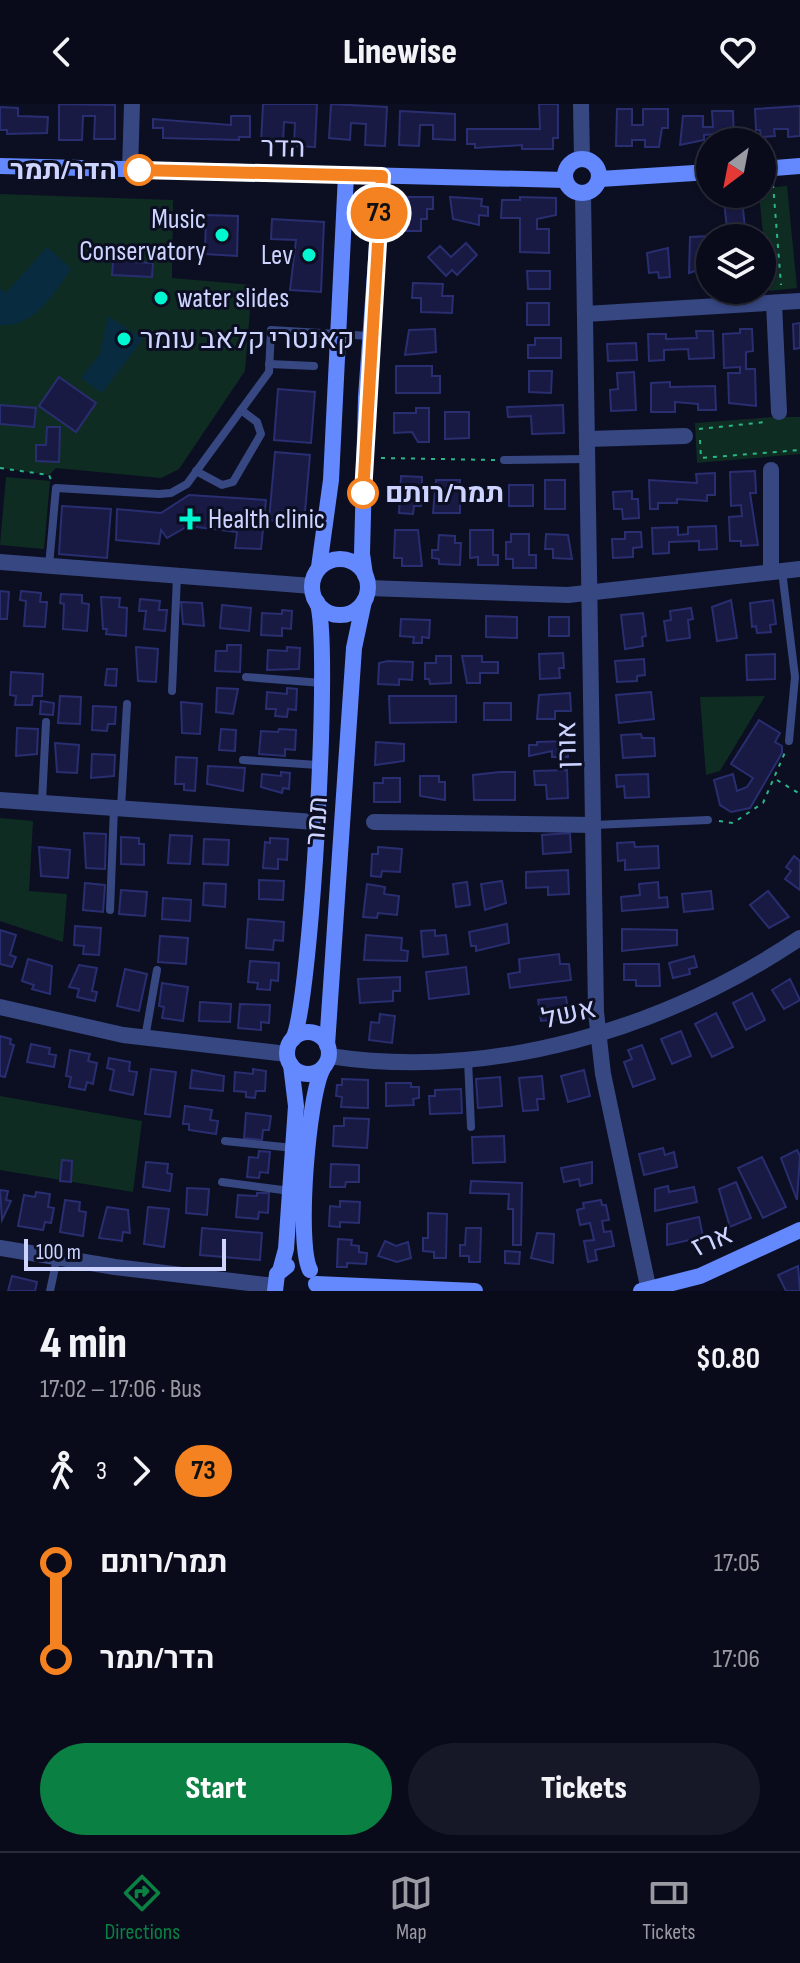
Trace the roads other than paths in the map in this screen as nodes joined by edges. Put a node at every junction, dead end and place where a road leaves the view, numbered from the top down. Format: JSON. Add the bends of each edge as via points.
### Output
{"nodes":[{"id":1,"x":132,"y":104,"type":"edge"},
{"id":2,"x":581,"y":104,"type":"edge"},
{"id":3,"x":582,"y":159,"type":"junction"},
{"id":4,"x":0,"y":166,"type":"edge"},
{"id":5,"x":800,"y":166,"type":"edge"},
{"id":6,"x":776,"y":167,"type":"edge"},
{"id":7,"x":130,"y":170,"type":"junction"},
{"id":8,"x":696,"y":173,"type":"edge"},
{"id":9,"x":346,"y":175,"type":"junction"},
{"id":10,"x":382,"y":176,"type":"junction"},
{"id":11,"x":600,"y":179,"type":"junction"},
{"id":12,"x":565,"y":180,"type":"junction"},
{"id":13,"x":583,"y":194,"type":"junction"},
{"id":14,"x":800,"y":301,"type":"edge"},
{"id":15,"x":778,"y":302,"type":"junction"},
{"id":16,"x":585,"y":314,"type":"junction"},
{"id":17,"x":338,"y":334,"type":"junction"},
{"id":18,"x":370,"y":337,"type":"junction"},
{"id":19,"x":269,"y":364,"type":"junction"},
{"id":20,"x":314,"y":366,"type":"dead end"},
{"id":21,"x":241,"y":410,"type":"junction"},
{"id":22,"x":779,"y":412,"type":"road end"},
{"id":23,"x":685,"y":436,"type":"dead end"},
{"id":24,"x":588,"y":439,"type":"junction"},
{"id":25,"x":588,"y":459,"type":"junction"},
{"id":26,"x":504,"y":460,"type":"road end"},
{"id":27,"x":771,"y":470,"type":"dead end"},
{"id":28,"x":196,"y":471,"type":"junction"},
{"id":29,"x":0,"y":562,"type":"edge"},
{"id":30,"x":49,"y":566,"type":"junction"},
{"id":31,"x":319,"y":567,"type":"junction"},
{"id":32,"x":800,"y":569,"type":"edge"},
{"id":33,"x":777,"y":571,"type":"junction"},
{"id":34,"x":177,"y":576,"type":"junction"},
{"id":35,"x":312,"y":586,"type":"junction"},
{"id":36,"x":366,"y":588,"type":"junction"},
{"id":37,"x":591,"y":592,"type":"junction"},
{"id":38,"x":317,"y":602,"type":"junction"},
{"id":39,"x":246,"y":677,"type":"dead end"},
{"id":40,"x":322,"y":683,"type":"junction"},
{"id":41,"x":172,"y":691,"type":"dead end"},
{"id":42,"x":127,"y":704,"type":"dead end"},
{"id":43,"x":46,"y":722,"type":"dead end"},
{"id":44,"x":789,"y":741,"type":"road end"},
{"id":45,"x":243,"y":760,"type":"dead end"},
{"id":46,"x":318,"y":765,"type":"junction"},
{"id":47,"x":0,"y":800,"type":"edge"},
{"id":48,"x":42,"y":803,"type":"junction"},
{"id":49,"x":117,"y":808,"type":"junction"},
{"id":50,"x":708,"y":820,"type":"road end"},
{"id":51,"x":315,"y":822,"type":"junction"},
{"id":52,"x":374,"y":822,"type":"dead end"},
{"id":53,"x":594,"y":825,"type":"junction"},
{"id":54,"x":110,"y":910,"type":"dead end"},
{"id":55,"x":800,"y":938,"type":"edge"},
{"id":56,"x":157,"y":970,"type":"dead end"},
{"id":57,"x":0,"y":1007,"type":"edge"},
{"id":58,"x":598,"y":1035,"type":"junction"},
{"id":59,"x":145,"y":1038,"type":"junction"},
{"id":60,"x":290,"y":1053,"type":"junction"},
{"id":61,"x":326,"y":1056,"type":"junction"},
{"id":62,"x":468,"y":1058,"type":"junction"},
{"id":63,"x":471,"y":1127,"type":"dead end"},
{"id":64,"x":225,"y":1141,"type":"dead end"},
{"id":65,"x":294,"y":1148,"type":"junction"},
{"id":66,"x":222,"y":1182,"type":"dead end"},
{"id":67,"x":290,"y":1191,"type":"junction"},
{"id":68,"x":800,"y":1230,"type":"edge"},
{"id":69,"x":0,"y":1248,"type":"edge"},
{"id":70,"x":57,"y":1258,"type":"junction"},
{"id":71,"x":276,"y":1282,"type":"edge"},
{"id":72,"x":314,"y":1282,"type":"edge"},
{"id":73,"x":646,"y":1290,"type":"edge"},
{"id":74,"x":50,"y":1291,"type":"edge"},
{"id":75,"x":475,"y":1291,"type":"edge"}],
"edges":[{"from":1,"to":7,"type":"street"},
{"from":2,"to":3,"type":"street"},
{"from":3,"to":11,"type":"street","via":[[594,164]]},
{"from":3,"to":12,"type":"street","via":[[568,167]]},
{"from":4,"to":7,"type":"street","name":"הדר"},
{"from":5,"to":6,"type":"street"},
{"from":7,"to":9,"type":"street","name":"הדר"},
{"from":8,"to":11,"type":"street"},
{"from":9,"to":10,"type":"street","name":"הדר"},
{"from":9,"to":17,"type":"street"},
{"from":10,"to":12,"type":"street","name":"הדר"},
{"from":10,"to":18,"type":"street","name":"תמר"},
{"from":11,"to":13,"type":"street","via":[[593,191]]},
{"from":12,"to":13,"type":"street"},
{"from":13,"to":16,"type":"street","name":"אורן"},
{"from":14,"to":15,"type":"street"},
{"from":15,"to":16,"type":"street"},
{"from":15,"to":22,"type":"street"},
{"from":16,"to":24,"type":"street","name":"אורן"},
{"from":17,"to":18,"type":"lane"},
{"from":17,"to":19,"type":"lane","via":[[271,330]]},
{"from":17,"to":31,"type":"street","via":[[327,527]]},
{"from":18,"to":36,"type":"street","name":"תמר","via":[[362,558]]},
{"from":19,"to":20,"type":"lane"},
{"from":19,"to":21,"type":"lane","via":[[269,372]]},
{"from":21,"to":28,"type":"lane"},
{"from":21,"to":28,"type":"lane","via":[[257,422],[261,434],[233,482],[222,485]]},
{"from":23,"to":24,"type":"street"},
{"from":24,"to":25,"type":"street","name":"אורן"},
{"from":25,"to":26,"type":"lane"},
{"from":25,"to":37,"type":"street","name":"אורן"},
{"from":27,"to":33,"type":"street"},
{"from":28,"to":30,"type":"lane","via":[[171,493],[56,488]]},
{"from":29,"to":30,"type":"street"},
{"from":30,"to":34,"type":"street"},
{"from":31,"to":35,"type":"street"},
{"from":31,"to":36,"type":"street","via":[[344,559],[355,563]]},
{"from":32,"to":33,"type":"street"},
{"from":33,"to":37,"type":"street"},
{"from":33,"to":44,"type":"lane","via":[[795,677]]},
{"from":34,"to":35,"type":"street"},
{"from":34,"to":41,"type":"lane"},
{"from":35,"to":38,"type":"street"},
{"from":36,"to":37,"type":"street","via":[[517,595]]},
{"from":36,"to":38,"type":"street","via":[[351,612],[341,615]]},
{"from":36,"to":61,"type":"street","name":"תמר","via":[[354,648]]},
{"from":37,"to":53,"type":"street","name":"אורן"},
{"from":38,"to":40,"type":"street","name":"תמר"},
{"from":39,"to":40,"type":"lane"},
{"from":40,"to":46,"type":"street","name":"תמר"},
{"from":42,"to":49,"type":"lane"},
{"from":43,"to":48,"type":"lane"},
{"from":45,"to":46,"type":"lane"},
{"from":46,"to":51,"type":"street","name":"תמר"},
{"from":47,"to":48,"type":"street"},
{"from":48,"to":49,"type":"street"},
{"from":49,"to":51,"type":"street"},
{"from":49,"to":54,"type":"lane"},
{"from":50,"to":53,"type":"lane"},
{"from":51,"to":60,"type":"street","name":"תמר","via":[[304,1000]]},
{"from":52,"to":53,"type":"street"},
{"from":53,"to":58,"type":"street","name":"אורן"},
{"from":55,"to":58,"type":"street","name":"אשל","via":[[705,994]]},
{"from":56,"to":59,"type":"lane"},
{"from":57,"to":59,"type":"street"},
{"from":58,"to":62,"type":"street","name":"אשל"},
{"from":58,"to":73,"type":"street","name":"אורן"},
{"from":59,"to":60,"type":"street"},
{"from":60,"to":61,"type":"street","via":[[305,1074]]},
{"from":60,"to":61,"type":"street","via":[[311,1032]]},
{"from":60,"to":65,"type":"street","name":"תמר"},
{"from":61,"to":62,"type":"street","name":"אשל","via":[[391,1062]]},
{"from":61,"to":72,"type":"street","name":"תמר","via":[[312,1108],[303,1241]]},
{"from":62,"to":63,"type":"lane"},
{"from":64,"to":65,"type":"lane"},
{"from":65,"to":67,"type":"street","name":"תמר"},
{"from":66,"to":67,"type":"lane"},
{"from":67,"to":71,"type":"street","name":"תמר","via":[[286,1254]]},
{"from":68,"to":73,"type":"street","name":"ארז","via":[[700,1276]]},
{"from":69,"to":70,"type":"street"},
{"from":70,"to":71,"type":"street"},
{"from":70,"to":74,"type":"lane"},
{"from":71,"to":72,"type":"street","via":[[294,1264]]},
{"from":72,"to":75,"type":"street"}]}
